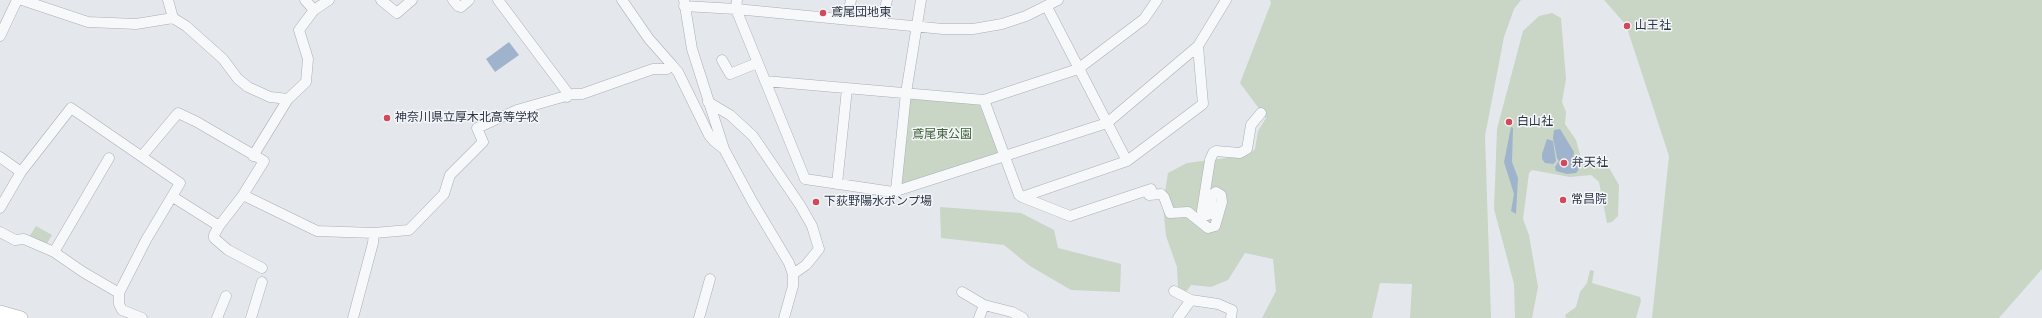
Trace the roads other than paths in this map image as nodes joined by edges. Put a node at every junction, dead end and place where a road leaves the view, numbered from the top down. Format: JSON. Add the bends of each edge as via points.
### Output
{"nodes":[{"id":1,"x":17,"y":0,"type":"edge"},
{"id":2,"x":22,"y":0,"type":"edge"},
{"id":3,"x":168,"y":0,"type":"edge"},
{"id":4,"x":305,"y":0,"type":"edge"},
{"id":5,"x":329,"y":0,"type":"edge"},
{"id":6,"x":381,"y":0,"type":"edge"},
{"id":7,"x":412,"y":0,"type":"edge"},
{"id":8,"x":453,"y":0,"type":"edge"},
{"id":9,"x":469,"y":0,"type":"edge"},
{"id":10,"x":498,"y":0,"type":"edge"},
{"id":11,"x":622,"y":0,"type":"edge"},
{"id":12,"x":851,"y":0,"type":"edge"},
{"id":13,"x":887,"y":0,"type":"edge"},
{"id":14,"x":920,"y":0,"type":"edge"},
{"id":15,"x":1058,"y":0,"type":"edge"},
{"id":16,"x":1157,"y":0,"type":"edge"},
{"id":17,"x":1226,"y":0,"type":"edge"},
{"id":18,"x":684,"y":3,"type":"edge"},
{"id":19,"x":736,"y":4,"type":"edge"},
{"id":20,"x":1047,"y":7,"type":"junction"},
{"id":21,"x":314,"y":10,"type":"junction"},
{"id":22,"x":173,"y":18,"type":"junction"},
{"id":23,"x":847,"y":19,"type":"junction"},
{"id":24,"x":882,"y":22,"type":"junction"},
{"id":25,"x":916,"y":25,"type":"junction"},
{"id":26,"x":0,"y":36,"type":"edge"},
{"id":27,"x":1198,"y":46,"type":"junction"},
{"id":28,"x":722,"y":60,"type":"dead end"},
{"id":29,"x":757,"y":62,"type":"junction"},
{"id":30,"x":672,"y":65,"type":"junction"},
{"id":31,"x":1078,"y":69,"type":"junction"},
{"id":32,"x":765,"y":81,"type":"junction"},
{"id":33,"x":848,"y":89,"type":"junction"},
{"id":34,"x":906,"y":93,"type":"junction"},
{"id":35,"x":567,"y":97,"type":"junction"},
{"id":36,"x":288,"y":99,"type":"junction"},
{"id":37,"x":984,"y":100,"type":"junction"},
{"id":38,"x":708,"y":102,"type":"junction"},
{"id":39,"x":1261,"y":113,"type":"dead end"},
{"id":40,"x":1107,"y":123,"type":"junction"},
{"id":41,"x":724,"y":149,"type":"junction"},
{"id":42,"x":142,"y":156,"type":"junction"},
{"id":43,"x":253,"y":156,"type":"junction"},
{"id":44,"x":0,"y":157,"type":"edge"},
{"id":45,"x":1005,"y":157,"type":"junction"},
{"id":46,"x":109,"y":158,"type":"dead end"},
{"id":47,"x":1127,"y":161,"type":"junction"},
{"id":48,"x":21,"y":172,"type":"junction"},
{"id":49,"x":837,"y":184,"type":"junction"},
{"id":50,"x":896,"y":190,"type":"junction"},
{"id":51,"x":243,"y":195,"type":"junction"},
{"id":52,"x":173,"y":197,"type":"junction"},
{"id":53,"x":1022,"y":197,"type":"junction"},
{"id":54,"x":0,"y":208,"type":"edge"},
{"id":55,"x":219,"y":226,"type":"junction"},
{"id":56,"x":0,"y":232,"type":"edge"},
{"id":57,"x":374,"y":233,"type":"junction"},
{"id":58,"x":54,"y":252,"type":"junction"},
{"id":59,"x":262,"y":268,"type":"dead end"},
{"id":60,"x":793,"y":274,"type":"junction"},
{"id":61,"x":710,"y":279,"type":"dead end"},
{"id":62,"x":262,"y":282,"type":"dead end"},
{"id":63,"x":1174,"y":291,"type":"dead end"},
{"id":64,"x":962,"y":292,"type":"dead end"},
{"id":65,"x":119,"y":293,"type":"junction"},
{"id":66,"x":226,"y":296,"type":"dead end"},
{"id":67,"x":1191,"y":300,"type":"junction"},
{"id":68,"x":984,"y":305,"type":"junction"},
{"id":69,"x":0,"y":312,"type":"edge"},
{"id":70,"x":21,"y":318,"type":"edge"},
{"id":71,"x":142,"y":318,"type":"edge"},
{"id":72,"x":217,"y":318,"type":"edge"},
{"id":73,"x":251,"y":318,"type":"edge"},
{"id":74,"x":353,"y":318,"type":"edge"},
{"id":75,"x":699,"y":318,"type":"edge"},
{"id":76,"x":784,"y":318,"type":"edge"},
{"id":77,"x":979,"y":318,"type":"edge"},
{"id":78,"x":1024,"y":318,"type":"edge"},
{"id":79,"x":1178,"y":318,"type":"edge"},
{"id":80,"x":1231,"y":318,"type":"edge"}],
"edges":[{"from":1,"to":26,"type":"street"},
{"from":2,"to":22,"type":"street","via":[[88,22],[136,24]]},
{"from":3,"to":22,"type":"street"},
{"from":4,"to":21,"type":"street"},
{"from":5,"to":21,"type":"street"},
{"from":6,"to":7,"type":"street","via":[[396,13]]},
{"from":8,"to":9,"type":"street","via":[[461,7]]},
{"from":10,"to":35,"type":"street","via":[[568,92]]},
{"from":11,"to":30,"type":"street","via":[[649,39]]},
{"from":12,"to":23,"type":"street"},
{"from":13,"to":24,"type":"street"},
{"from":14,"to":25,"type":"street"},
{"from":15,"to":20,"type":"street"},
{"from":16,"to":31,"type":"street","via":[[1144,20]]},
{"from":17,"to":27,"type":"street"},
{"from":18,"to":19,"type":"street"},
{"from":18,"to":38,"type":"street","via":[[692,49]]},
{"from":19,"to":23,"type":"street"},
{"from":19,"to":29,"type":"street"},
{"from":20,"to":25,"type":"street","via":[[1002,24],[973,29],[942,29]]},
{"from":20,"to":31,"type":"street"},
{"from":21,"to":36,"type":"street","via":[[299,30],[308,59],[306,82]]},
{"from":22,"to":36,"type":"street","via":[[223,59],[238,80],[270,97]]},
{"from":23,"to":24,"type":"street"},
{"from":24,"to":25,"type":"street"},
{"from":25,"to":34,"type":"street"},
{"from":27,"to":40,"type":"street"},
{"from":27,"to":47,"type":"street","via":[[1204,104]]},
{"from":28,"to":29,"type":"street","via":[[730,74]]},
{"from":29,"to":32,"type":"street"},
{"from":30,"to":35,"type":"street","via":[[667,69],[653,69]]},
{"from":30,"to":41,"type":"street","via":[[710,135]]},
{"from":31,"to":37,"type":"street"},
{"from":31,"to":40,"type":"street"},
{"from":32,"to":33,"type":"street"},
{"from":32,"to":49,"type":"street","via":[[805,179]]},
{"from":33,"to":34,"type":"street"},
{"from":33,"to":49,"type":"street"},
{"from":34,"to":37,"type":"street"},
{"from":34,"to":50,"type":"street"},
{"from":35,"to":57,"type":"street","via":[[517,110],[477,128],[483,142],[450,175],[444,194],[410,230]]},
{"from":36,"to":43,"type":"street"},
{"from":37,"to":45,"type":"street"},
{"from":38,"to":41,"type":"street"},
{"from":38,"to":60,"type":"street","via":[[730,116],[753,136],[812,226],[819,249],[806,265]]},
{"from":39,"to":53,"type":"street","via":[[1251,125],[1247,149],[1240,153],[1216,152],[1210,160],[1202,211],[1207,215],[1213,213],[1211,196],[1216,192],[1221,195],[1222,202],[1215,226],[1208,228],[1188,212],[1170,213],[1164,197],[1149,191],[1070,216]]},
{"from":40,"to":45,"type":"street"},
{"from":40,"to":47,"type":"street"},
{"from":41,"to":60,"type":"street"},
{"from":42,"to":43,"type":"street","via":[[178,113]]},
{"from":42,"to":48,"type":"street","via":[[71,108]]},
{"from":42,"to":52,"type":"street","via":[[180,183]]},
{"from":43,"to":51,"type":"street","via":[[258,156],[264,161]]},
{"from":44,"to":48,"type":"street"},
{"from":45,"to":50,"type":"street"},
{"from":45,"to":53,"type":"street"},
{"from":46,"to":58,"type":"street"},
{"from":47,"to":53,"type":"street"},
{"from":48,"to":54,"type":"street"},
{"from":49,"to":50,"type":"street","via":[[893,192]]},
{"from":51,"to":55,"type":"street"},
{"from":51,"to":57,"type":"street","via":[[317,231]]},
{"from":52,"to":55,"type":"street"},
{"from":52,"to":65,"type":"street","via":[[146,240]]},
{"from":55,"to":59,"type":"street","via":[[214,238],[228,250]]},
{"from":56,"to":58,"type":"street","via":[[15,240],[24,240]]},
{"from":57,"to":74,"type":"street"},
{"from":58,"to":65,"type":"street"},
{"from":60,"to":76,"type":"street","via":[[793,286]]},
{"from":61,"to":75,"type":"street"},
{"from":62,"to":73,"type":"street"},
{"from":63,"to":67,"type":"street"},
{"from":64,"to":68,"type":"street"},
{"from":65,"to":71,"type":"street","via":[[122,310]]},
{"from":66,"to":72,"type":"street"},
{"from":67,"to":79,"type":"street"},
{"from":67,"to":80,"type":"street","via":[[1218,304],[1232,310]]},
{"from":68,"to":77,"type":"street"},
{"from":68,"to":78,"type":"street"},
{"from":69,"to":70,"type":"main road"}]}
